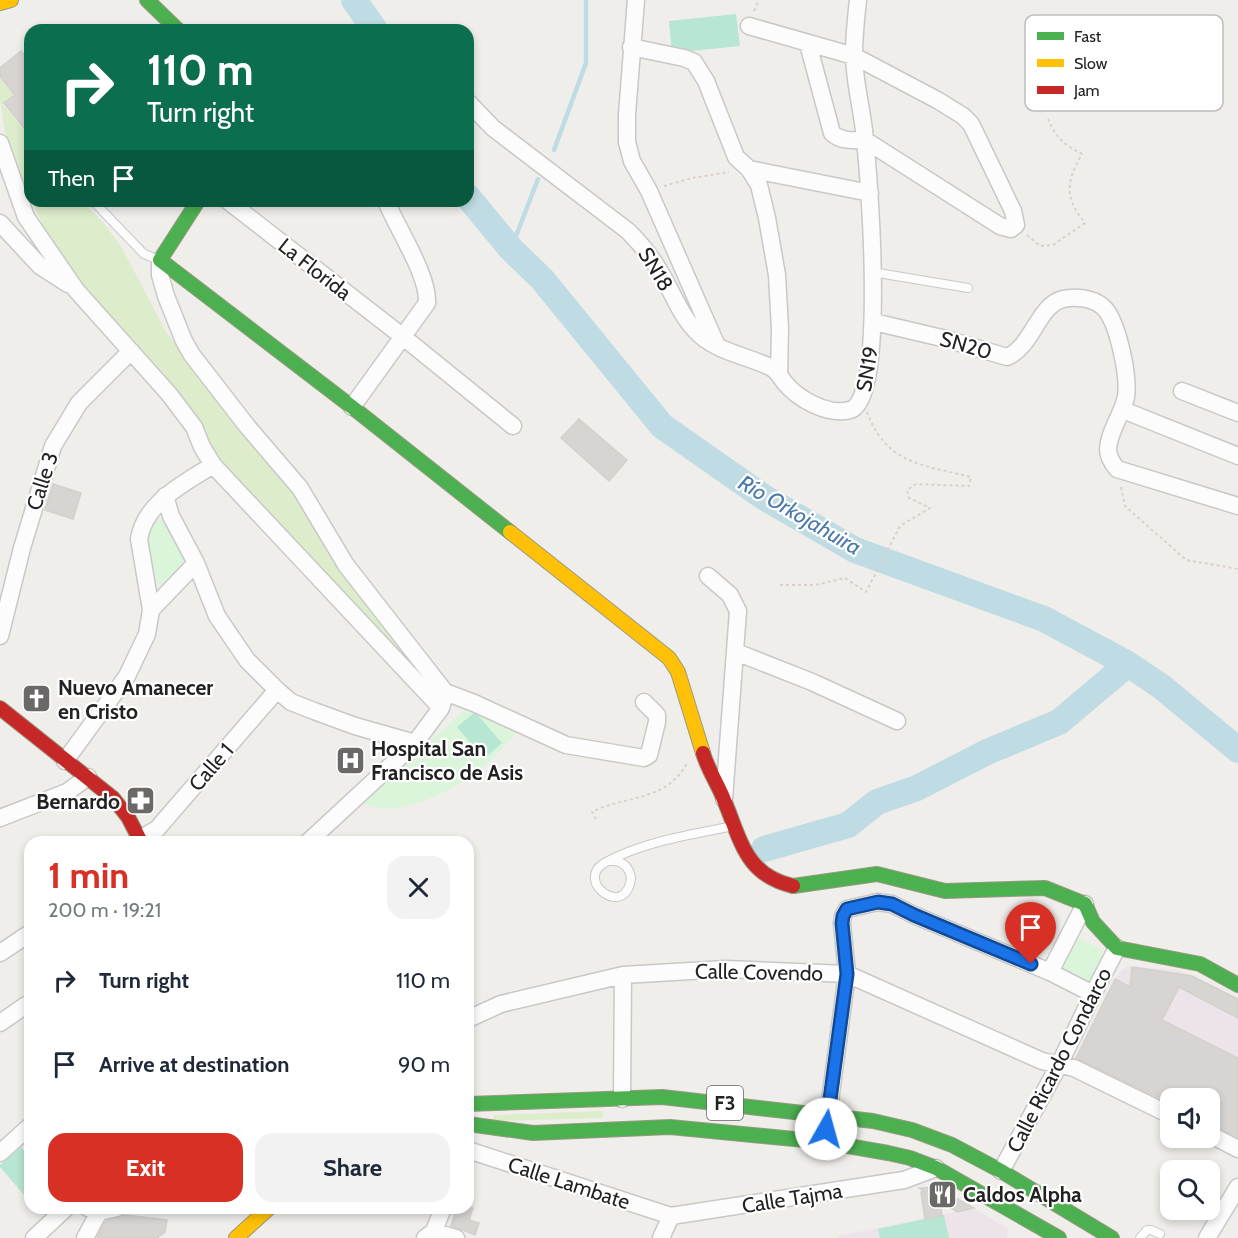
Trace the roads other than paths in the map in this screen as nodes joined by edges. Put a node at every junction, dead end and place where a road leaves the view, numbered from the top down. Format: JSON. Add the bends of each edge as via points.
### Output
{"nodes":[{"id":1,"x":11,"y":0,"type":"edge"},
{"id":2,"x":147,"y":0,"type":"edge"},
{"id":3,"x":858,"y":0,"type":"edge"},
{"id":4,"x":634,"y":2,"type":"edge"},
{"id":5,"x":0,"y":3,"type":"edge"},
{"id":6,"x":172,"y":24,"type":"edge"},
{"id":7,"x":749,"y":26,"type":"dead end"},
{"id":8,"x":808,"y":44,"type":"junction"},
{"id":9,"x":631,"y":47,"type":"junction"},
{"id":10,"x":854,"y":56,"type":"junction"},
{"id":11,"x":474,"y":108,"type":"edge"},
{"id":12,"x":866,"y":140,"type":"junction"},
{"id":13,"x":0,"y":143,"type":"edge"},
{"id":14,"x":749,"y":169,"type":"junction"},
{"id":15,"x":870,"y":193,"type":"junction"},
{"id":16,"x":99,"y":207,"type":"edge"},
{"id":17,"x":194,"y":207,"type":"edge"},
{"id":18,"x":236,"y":207,"type":"edge"},
{"id":19,"x":389,"y":207,"type":"edge"},
{"id":20,"x":2,"y":231,"type":"edge"},
{"id":21,"x":160,"y":260,"type":"junction"},
{"id":22,"x":872,"y":272,"type":"junction"},
{"id":23,"x":968,"y":288,"type":"dead end"},
{"id":24,"x":76,"y":290,"type":"junction"},
{"id":25,"x":874,"y":322,"type":"junction"},
{"id":26,"x":402,"y":336,"type":"junction"},
{"id":27,"x":717,"y":346,"type":"junction"},
{"id":28,"x":131,"y":351,"type":"junction"},
{"id":29,"x":779,"y":373,"type":"junction"},
{"id":30,"x":1182,"y":391,"type":"dead end"},
{"id":31,"x":856,"y":404,"type":"joint"},
{"id":32,"x":352,"y":407,"type":"junction"},
{"id":33,"x":1122,"y":410,"type":"junction"},
{"id":34,"x":1238,"y":413,"type":"edge"},
{"id":35,"x":513,"y":426,"type":"dead end"},
{"id":36,"x":1238,"y":456,"type":"edge"},
{"id":37,"x":213,"y":465,"type":"junction"},
{"id":38,"x":165,"y":496,"type":"junction"},
{"id":39,"x":1238,"y":506,"type":"edge"},
{"id":40,"x":196,"y":563,"type":"junction"},
{"id":41,"x":708,"y":576,"type":"dead end"},
{"id":42,"x":152,"y":610,"type":"junction"},
{"id":43,"x":0,"y":636,"type":"edge"},
{"id":44,"x":736,"y":652,"type":"junction"},
{"id":45,"x":277,"y":690,"type":"junction"},
{"id":46,"x":443,"y":700,"type":"junction"},
{"id":47,"x":644,"y":702,"type":"dead end"},
{"id":48,"x":0,"y":708,"type":"edge"},
{"id":49,"x":897,"y":721,"type":"dead end"},
{"id":50,"x":415,"y":744,"type":"junction"},
{"id":51,"x":65,"y":761,"type":"junction"},
{"id":52,"x":88,"y":777,"type":"junction"},
{"id":53,"x":724,"y":799,"type":"junction"},
{"id":54,"x":0,"y":818,"type":"edge"},
{"id":55,"x":734,"y":826,"type":"junction"},
{"id":56,"x":138,"y":836,"type":"edge"},
{"id":57,"x":148,"y":836,"type":"edge"},
{"id":58,"x":315,"y":836,"type":"edge"},
{"id":59,"x":609,"y":861,"type":"junction"},
{"id":60,"x":1085,"y":904,"type":"junction"},
{"id":61,"x":24,"y":937,"type":"edge"},
{"id":62,"x":1118,"y":948,"type":"junction"},
{"id":63,"x":0,"y":953,"type":"edge"},
{"id":64,"x":1050,"y":972,"type":"junction"},
{"id":65,"x":847,"y":974,"type":"junction"},
{"id":66,"x":623,"y":975,"type":"junction"},
{"id":67,"x":1238,"y":985,"type":"edge"},
{"id":68,"x":1093,"y":994,"type":"junction"},
{"id":69,"x":24,"y":1009,"type":"edge"},
{"id":70,"x":474,"y":1016,"type":"edge"},
{"id":71,"x":0,"y":1023,"type":"edge"},
{"id":72,"x":1059,"y":1065,"type":"junction"},
{"id":73,"x":474,"y":1104,"type":"edge"},
{"id":74,"x":1160,"y":1110,"type":"edge"},
{"id":75,"x":623,"y":1113,"type":"junction"},
{"id":76,"x":828,"y":1116,"type":"junction"},
{"id":77,"x":474,"y":1125,"type":"edge"},
{"id":78,"x":24,"y":1133,"type":"edge"},
{"id":79,"x":1220,"y":1140,"type":"edge"},
{"id":80,"x":825,"y":1142,"type":"junction"},
{"id":81,"x":1238,"y":1149,"type":"edge"},
{"id":82,"x":474,"y":1152,"type":"edge"},
{"id":83,"x":0,"y":1153,"type":"edge"},
{"id":84,"x":936,"y":1168,"type":"junction"},
{"id":85,"x":995,"y":1183,"type":"junction"},
{"id":86,"x":1238,"y":1187,"type":"edge"},
{"id":87,"x":60,"y":1214,"type":"edge"},
{"id":88,"x":93,"y":1214,"type":"edge"},
{"id":89,"x":262,"y":1214,"type":"edge"},
{"id":90,"x":440,"y":1214,"type":"edge"},
{"id":91,"x":671,"y":1216,"type":"junction"},
{"id":92,"x":430,"y":1234,"type":"edge"},
{"id":93,"x":1160,"y":1234,"type":"dead end"},
{"id":94,"x":1208,"y":1237,"type":"edge"},
{"id":95,"x":34,"y":1238,"type":"edge"},
{"id":96,"x":85,"y":1238,"type":"edge"},
{"id":97,"x":236,"y":1238,"type":"edge"},
{"id":98,"x":456,"y":1238,"type":"edge"},
{"id":99,"x":661,"y":1238,"type":"edge"},
{"id":100,"x":1059,"y":1238,"type":"edge"},
{"id":101,"x":1113,"y":1238,"type":"edge"},
{"id":102,"x":1140,"y":1238,"type":"edge"}],
"edges":[{"from":1,"to":5,"type":"main road"},
{"from":2,"to":6,"type":"main road"},
{"from":3,"to":10,"type":"street","name":"SN19"},
{"from":4,"to":9,"type":"street"},
{"from":7,"to":8,"type":"street"},
{"from":8,"to":10,"type":"street"},
{"from":8,"to":12,"type":"street","via":[[832,133],[845,140]]},
{"from":9,"to":14,"type":"street","via":[[694,63],[706,81],[736,157]]},
{"from":9,"to":27,"type":"street","via":[[627,142],[632,161]]},
{"from":10,"to":12,"type":"street","name":"SN19"},
{"from":10,"to":12,"type":"street","via":[[939,101],[971,124],[1016,225],[1011,229],[1000,226]]},
{"from":11,"to":27,"type":"street","name":"SN18","via":[[493,128],[628,231],[660,271],[687,323]]},
{"from":12,"to":15,"type":"street","name":"SN19"},
{"from":13,"to":24,"type":"street","via":[[26,217]]},
{"from":14,"to":15,"type":"street"},
{"from":14,"to":29,"type":"street","via":[[759,185],[768,218],[777,275]]},
{"from":15,"to":22,"type":"street","name":"SN19"},
{"from":16,"to":21,"type":"lane","via":[[144,254]]},
{"from":17,"to":21,"type":"main road"},
{"from":18,"to":26,"type":"street","name":"La Florida"},
{"from":19,"to":26,"type":"street","via":[[428,294],[423,311]]},
{"from":20,"to":24,"type":"street","via":[[40,266]]},
{"from":21,"to":32,"type":"main road"},
{"from":21,"to":46,"type":"street","via":[[166,296],[192,355],[300,488],[346,565]]},
{"from":22,"to":23,"type":"lane"},
{"from":22,"to":25,"type":"street","name":"SN19"},
{"from":24,"to":28,"type":"street"},
{"from":25,"to":31,"type":"street","name":"SN19","via":[[870,365]]},
{"from":25,"to":33,"type":"street","name":"SN20","via":[[1007,357],[1024,346],[1047,309],[1061,299],[1090,300],[1102,306],[1110,317],[1121,348],[1126,374]]},
{"from":26,"to":32,"type":"street"},
{"from":26,"to":35,"type":"street","name":"La Florida"},
{"from":27,"to":29,"type":"street","name":"SN18"},
{"from":28,"to":37,"type":"street","via":[[194,427]]},
{"from":28,"to":43,"type":"street","name":"Calle 3","via":[[79,403],[53,446]]},
{"from":29,"to":31,"type":"street","name":"SN18","via":[[801,397],[820,406],[837,411]]},
{"from":30,"to":34,"type":"street"},
{"from":32,"to":53,"type":"main road","via":[[669,658],[678,672],[707,766]]},
{"from":33,"to":36,"type":"street"},
{"from":33,"to":39,"type":"street","name":"SN20","via":[[1108,451],[1118,470]]},
{"from":37,"to":38,"type":"street"},
{"from":37,"to":46,"type":"street"},
{"from":38,"to":40,"type":"street"},
{"from":38,"to":42,"type":"street","via":[[139,539]]},
{"from":40,"to":42,"type":"street"},
{"from":40,"to":45,"type":"street","via":[[217,616],[247,660]]},
{"from":41,"to":44,"type":"street","via":[[735,602]]},
{"from":42,"to":51,"type":"street","via":[[147,634],[127,676]]},
{"from":44,"to":49,"type":"street"},
{"from":44,"to":53,"type":"street"},
{"from":45,"to":50,"type":"street","via":[[291,702]]},
{"from":45,"to":57,"type":"street","name":"Calle 1"},
{"from":46,"to":47,"type":"street","via":[[474,703],[566,745],[644,758],[649,755],[657,722],[657,716]]},
{"from":46,"to":50,"type":"street"},
{"from":48,"to":51,"type":"main road"},
{"from":50,"to":58,"type":"street"},
{"from":51,"to":52,"type":"main road"},
{"from":52,"to":54,"type":"street","via":[[67,792]]},
{"from":52,"to":56,"type":"main road","via":[[113,798]]},
{"from":53,"to":55,"type":"main road"},
{"from":55,"to":59,"type":"lane","via":[[659,840]]},
{"from":55,"to":60,"type":"main road","via":[[750,859],[763,874],[797,887],[877,874],[945,891],[1045,888]]},
{"from":59,"to":59,"type":"lane","via":[[597,871],[595,882],[605,895],[617,896],[627,890],[632,878],[622,862]]},
{"from":60,"to":62,"type":"main road","via":[[1104,936]]},
{"from":60,"to":64,"type":"street"},
{"from":61,"to":63,"type":"street"},
{"from":62,"to":67,"type":"main road","via":[[1200,964]]},
{"from":62,"to":68,"type":"street","name":"Calle Ricardo Condarco"},
{"from":64,"to":65,"type":"street","via":[[892,904],[878,902],[847,909],[843,916]]},
{"from":64,"to":68,"type":"street"},
{"from":65,"to":66,"type":"street","name":"Calle Covendo","via":[[725,969]]},
{"from":65,"to":72,"type":"street","name":"Calle Covendo","via":[[1042,1061]]},
{"from":65,"to":76,"type":"street"},
{"from":66,"to":70,"type":"street","name":"Calle Covendo","via":[[501,1004]]},
{"from":66,"to":75,"type":"street"},
{"from":68,"to":72,"type":"street","name":"Calle Ricardo Condarco"},
{"from":69,"to":71,"type":"street"},
{"from":72,"to":74,"type":"street","name":"Calle Covendo","via":[[1074,1068]]},
{"from":72,"to":85,"type":"street","name":"Calle Ricardo Condarco"},
{"from":73,"to":75,"type":"main road","number":"F3"},
{"from":75,"to":76,"type":"main road","number":"F3","via":[[662,1097]]},
{"from":75,"to":77,"type":"main road","number":"F3","via":[[534,1132]]},
{"from":75,"to":80,"type":"main road","number":"F3","via":[[670,1127]]},
{"from":76,"to":80,"type":"main road"},
{"from":76,"to":85,"type":"main road","number":"F3","via":[[912,1130],[952,1145]]},
{"from":78,"to":83,"type":"street"},
{"from":79,"to":81,"type":"street"},
{"from":80,"to":84,"type":"main road","number":"F3","via":[[910,1158]]},
{"from":82,"to":91,"type":"street","name":"Calle Lambate"},
{"from":84,"to":85,"type":"main road","number":"F3"},
{"from":84,"to":91,"type":"street","name":"Calle Tajma","via":[[904,1180]]},
{"from":85,"to":100,"type":"main road","number":"F3"},
{"from":85,"to":101,"type":"main road","number":"F3"},
{"from":86,"to":94,"type":"street"},
{"from":87,"to":95,"type":"street"},
{"from":88,"to":96,"type":"street"},
{"from":89,"to":97,"type":"main road"},
{"from":90,"to":92,"type":"street"},
{"from":91,"to":99,"type":"street"},
{"from":92,"to":98,"type":"street"},
{"from":93,"to":102,"type":"lane","via":[[1147,1230]]}]}
